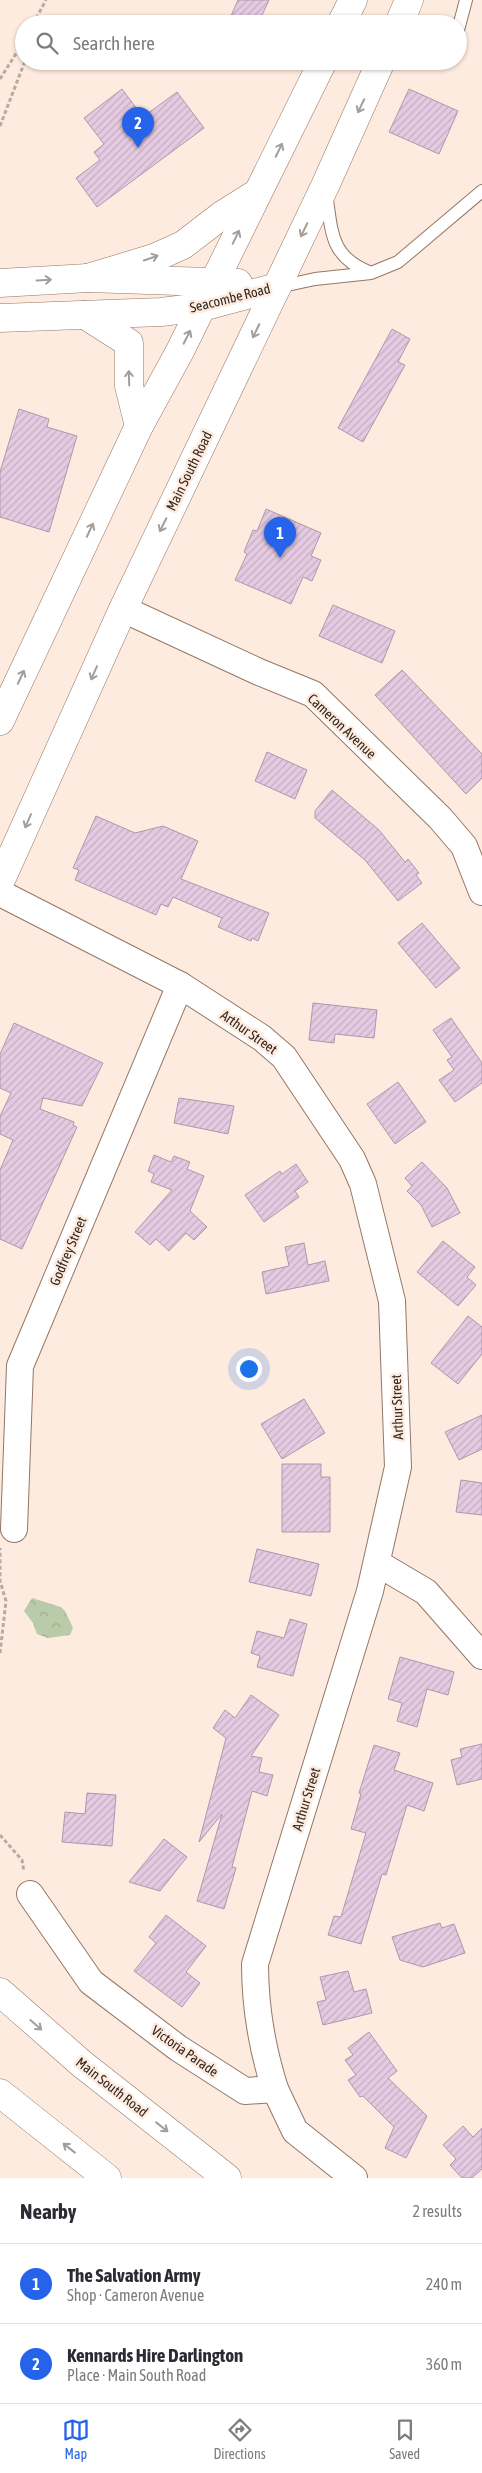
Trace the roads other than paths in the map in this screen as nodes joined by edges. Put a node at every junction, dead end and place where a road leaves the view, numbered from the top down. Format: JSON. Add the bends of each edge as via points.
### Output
{"nodes":[{"id":1,"x":353,"y":0,"type":"edge"},
{"id":2,"x":409,"y":0,"type":"edge"},
{"id":3,"x":466,"y":0,"type":"edge"},
{"id":4,"x":346,"y":15,"type":"edge"},
{"id":5,"x":403,"y":15,"type":"edge"},
{"id":6,"x":462,"y":15,"type":"edge"},
{"id":7,"x":318,"y":70,"type":"edge"},
{"id":8,"x":378,"y":70,"type":"edge"},
{"id":9,"x":325,"y":186,"type":"junction"},
{"id":10,"x":482,"y":191,"type":"edge"},
{"id":11,"x":257,"y":193,"type":"junction"},
{"id":12,"x":371,"y":273,"type":"junction"},
{"id":13,"x":88,"y":278,"type":"junction"},
{"id":14,"x":215,"y":281,"type":"junction"},
{"id":15,"x":0,"y":283,"type":"edge"},
{"id":16,"x":277,"y":287,"type":"junction"},
{"id":17,"x":202,"y":307,"type":"junction"},
{"id":18,"x":85,"y":315,"type":"junction"},
{"id":19,"x":0,"y":318,"type":"edge"},
{"id":20,"x":139,"y":426,"type":"junction"},
{"id":21,"x":123,"y":609,"type":"junction"},
{"id":22,"x":0,"y":721,"type":"edge"},
{"id":23,"x":0,"y":882,"type":"edge"},
{"id":24,"x":482,"y":892,"type":"edge"},
{"id":25,"x":0,"y":893,"type":"edge"},
{"id":26,"x":180,"y":985,"type":"junction"},
{"id":27,"x":14,"y":1520,"type":"road end"},
{"id":28,"x":376,"y":1563,"type":"junction"},
{"id":29,"x":482,"y":1656,"type":"edge"},
{"id":30,"x":30,"y":1894,"type":"road end"},
{"id":31,"x":0,"y":1992,"type":"edge"},
{"id":32,"x":275,"y":2089,"type":"junction"},
{"id":33,"x":0,"y":2093,"type":"edge"},
{"id":34,"x":107,"y":2178,"type":"edge"},
{"id":35,"x":227,"y":2178,"type":"edge"},
{"id":36,"x":354,"y":2178,"type":"edge"}],
"edges":[{"from":1,"to":4,"type":"main road"},
{"from":2,"to":5,"type":"main road"},
{"from":3,"to":6,"type":"lane"},
{"from":11,"to":7,"type":"main road","one_way":true},
{"from":8,"to":9,"type":"main road","name":"Main South Road","one_way":true},
{"from":9,"to":12,"type":"lane","via":[[337,249],[349,261]]},
{"from":9,"to":16,"type":"main road","name":"Main South Road","one_way":true},
{"from":10,"to":12,"type":"lane","via":[[398,262]]},
{"from":13,"to":11,"type":"main road","one_way":true,"via":[[154,258],[183,244],[222,214]]},
{"from":14,"to":11,"type":"main road","one_way":true},
{"from":12,"to":16,"type":"lane"},
{"from":13,"to":14,"type":"main road","name":"Seacombe Road"},
{"from":15,"to":13,"type":"main road","name":"Seacombe Road","one_way":true},
{"from":14,"to":16,"type":"main road","name":"Seacombe Road"},
{"from":14,"to":17,"type":"main road"},
{"from":16,"to":17,"type":"main road","name":"Seacombe Road"},
{"from":16,"to":21,"type":"main road","name":"Main South Road","one_way":true},
{"from":17,"to":18,"type":"main road","name":"Seacombe Road"},
{"from":20,"to":17,"type":"main road","one_way":true},
{"from":18,"to":19,"type":"main road","name":"Seacombe Road"},
{"from":20,"to":18,"type":"main road","one_way":true,"via":[[129,386],[129,343]]},
{"from":22,"to":20,"type":"main road","one_way":true},
{"from":21,"to":23,"type":"main road","name":"Main South Road","one_way":true},
{"from":21,"to":24,"type":"street","name":"Cameron Avenue","via":[[313,694],[440,818],[464,846]]},
{"from":25,"to":26,"type":"street","name":"Arthur Street"},
{"from":26,"to":27,"type":"street","name":"Godfrey Street","via":[[20,1366]]},
{"from":26,"to":28,"type":"street","name":"Arthur Street","via":[[262,1038],[284,1057],[352,1159],[363,1184],[392,1301],[395,1348],[398,1467]]},
{"from":28,"to":29,"type":"street","via":[[426,1592]]},
{"from":28,"to":32,"type":"street","name":"Arthur Street","via":[[255,1964],[255,1999]]},
{"from":30,"to":32,"type":"street","name":"Victoria Parade","via":[[91,1982],[178,2048],[245,2091]]},
{"from":31,"to":35,"type":"main road","name":"Main South Road","one_way":true,"via":[[82,2064]]},
{"from":32,"to":36,"type":"street","via":[[295,2131]]},
{"from":34,"to":33,"type":"main road","one_way":true}]}
